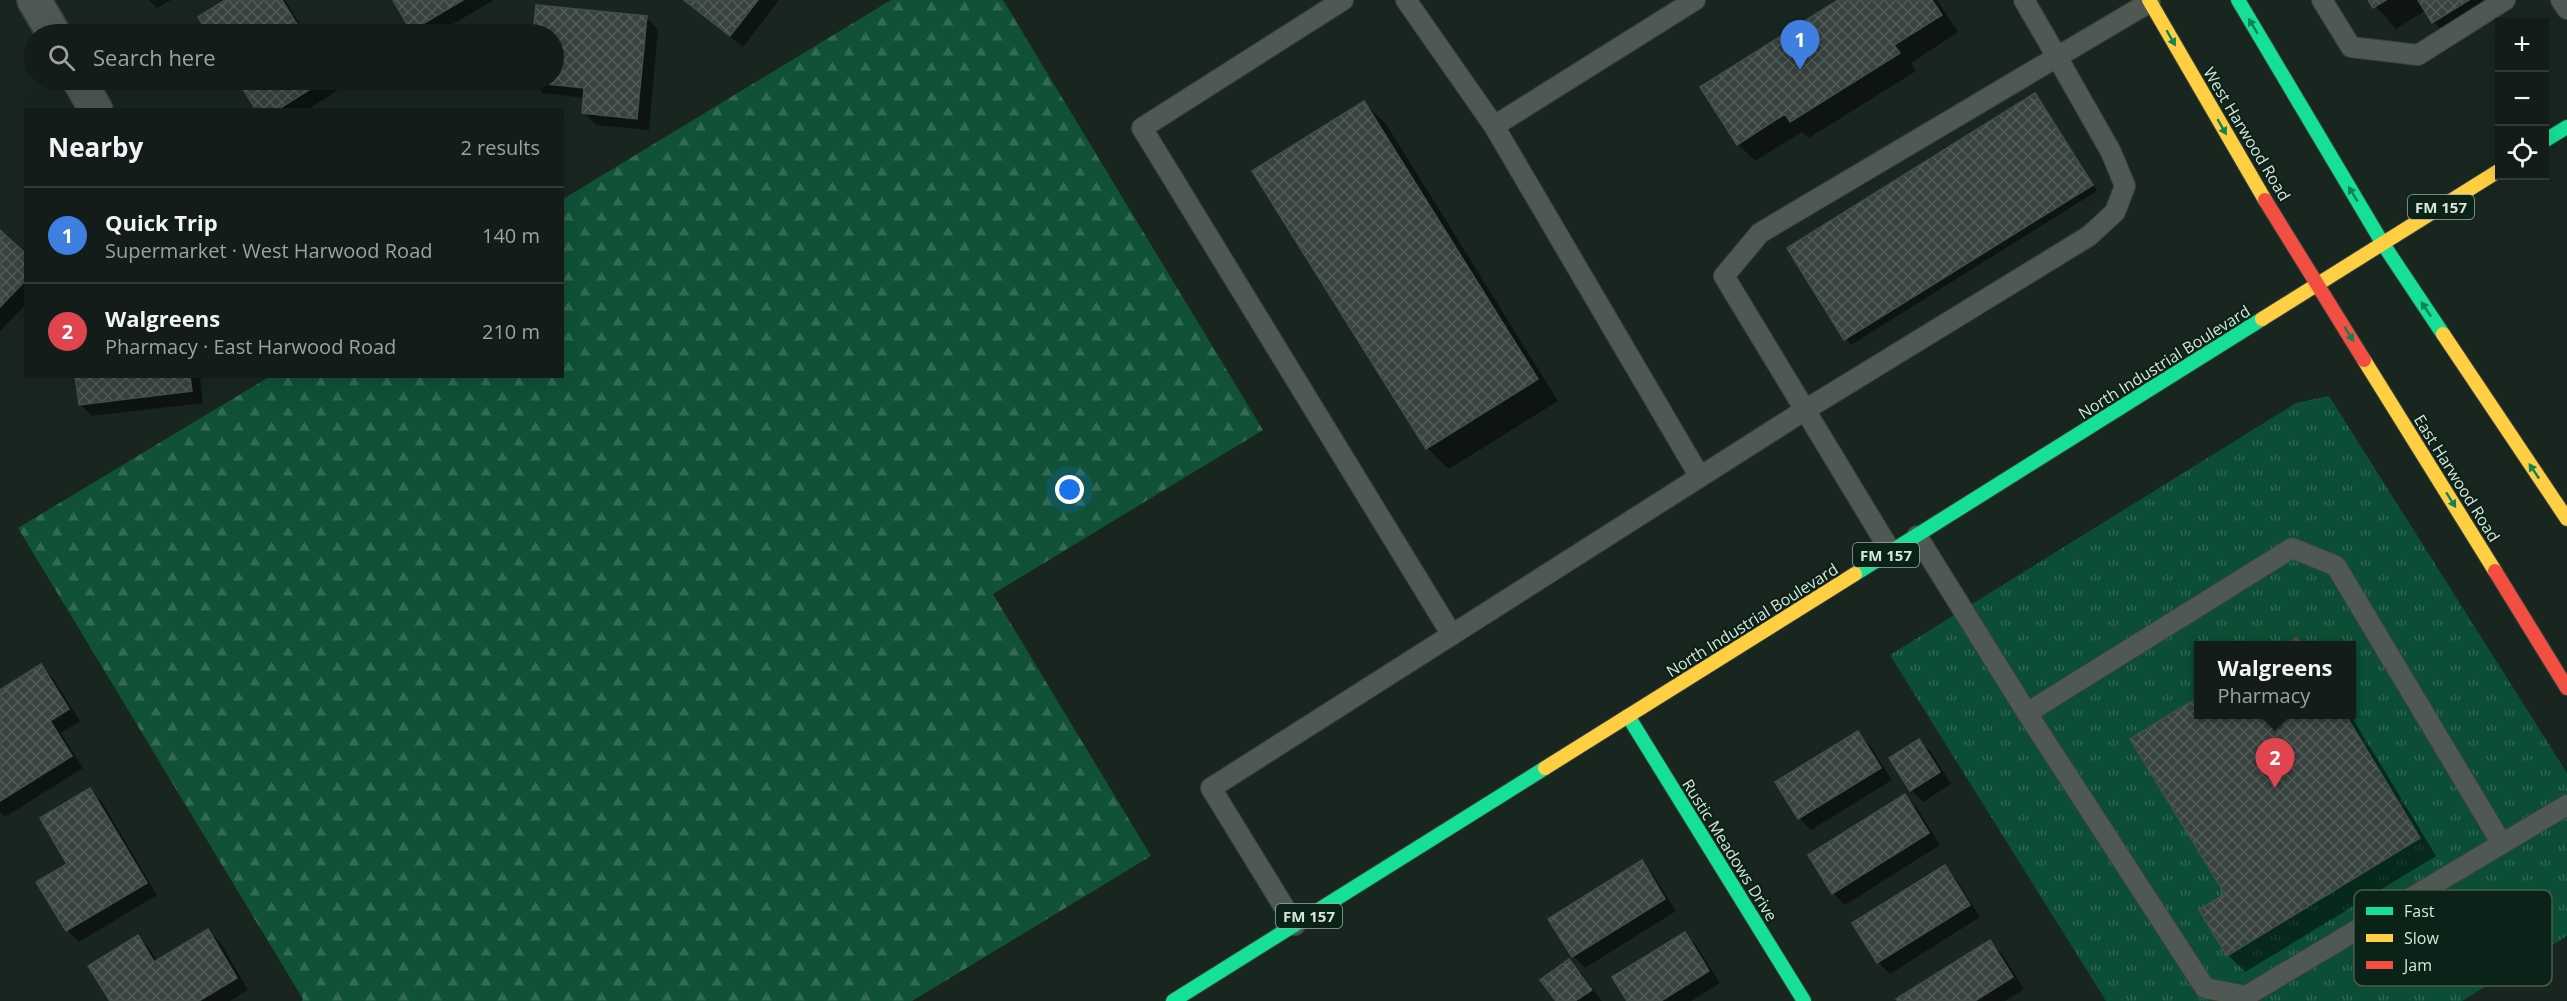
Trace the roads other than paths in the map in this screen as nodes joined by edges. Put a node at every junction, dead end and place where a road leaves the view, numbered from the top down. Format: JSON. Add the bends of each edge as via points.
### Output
{"nodes":[{"id":1,"x":34,"y":0,"type":"edge"},
{"id":2,"x":1343,"y":0,"type":"edge"},
{"id":3,"x":1406,"y":0,"type":"edge"},
{"id":4,"x":1695,"y":0,"type":"edge"},
{"id":5,"x":2024,"y":0,"type":"edge"},
{"id":6,"x":2238,"y":0,"type":"edge"},
{"id":7,"x":2322,"y":0,"type":"edge"},
{"id":8,"x":2505,"y":0,"type":"edge"},
{"id":9,"x":2561,"y":0,"type":"edge"},
{"id":10,"x":2149,"y":1,"type":"edge"},
{"id":11,"x":2567,"y":9,"type":"edge"},
{"id":12,"x":48,"y":24,"type":"edge"},
{"id":13,"x":2057,"y":57,"type":"junction"},
{"id":14,"x":85,"y":90,"type":"edge"},
{"id":15,"x":95,"y":108,"type":"edge"},
{"id":16,"x":1494,"y":126,"type":"junction"},
{"id":17,"x":2567,"y":127,"type":"edge"},
{"id":18,"x":2549,"y":138,"type":"edge"},
{"id":19,"x":2495,"y":173,"type":"edge"},
{"id":20,"x":2383,"y":244,"type":"junction"},
{"id":21,"x":2318,"y":284,"type":"junction"},
{"id":22,"x":1805,"y":410,"type":"junction"},
{"id":23,"x":1700,"y":477,"type":"junction"},
{"id":24,"x":2567,"y":519,"type":"edge"},
{"id":25,"x":1917,"y":536,"type":"junction"},
{"id":26,"x":1891,"y":552,"type":"junction"},
{"id":27,"x":1452,"y":635,"type":"junction"},
{"id":28,"x":2567,"y":688,"type":"edge"},
{"id":29,"x":2027,"y":713,"type":"junction"},
{"id":30,"x":1628,"y":716,"type":"junction"},
{"id":31,"x":2567,"y":805,"type":"edge"},
{"id":32,"x":2502,"y":844,"type":"junction"},
{"id":33,"x":2425,"y":890,"type":"edge"},
{"id":34,"x":1295,"y":925,"type":"junction"},
{"id":35,"x":2354,"y":932,"type":"edge"},
{"id":36,"x":1173,"y":1001,"type":"edge"},
{"id":37,"x":1804,"y":1001,"type":"edge"}],
"edges":[{"from":1,"to":12,"type":"street"},
{"from":2,"to":27,"type":"lane","via":[[1142,128]]},
{"from":3,"to":16,"type":"lane"},
{"from":4,"to":16,"type":"lane"},
{"from":5,"to":13,"type":"lane"},
{"from":20,"to":6,"type":"main road","one_way":true},
{"from":7,"to":8,"type":"lane","via":[[2350,46],[2418,55]]},
{"from":9,"to":11,"type":"lane"},
{"from":10,"to":13,"type":"lane"},
{"from":10,"to":21,"type":"main road","name":"West Harwood Road","one_way":true},
{"from":13,"to":22,"type":"lane","via":[[2111,152],[2125,186],[2115,212],[2089,236]]},
{"from":13,"to":22,"type":"lane","via":[[1760,233],[1724,276]]},
{"from":14,"to":15,"type":"street"},
{"from":16,"to":23,"type":"lane"},
{"from":17,"to":18,"type":"main road"},
{"from":19,"to":20,"type":"main road","name":"North Industrial Boulevard","number":"FM 157"},
{"from":20,"to":21,"type":"main road","name":"North Industrial Boulevard","number":"FM 157"},
{"from":24,"to":20,"type":"main road","one_way":true},
{"from":21,"to":25,"type":"main road","name":"North Industrial Boulevard","number":"FM 157"},
{"from":21,"to":28,"type":"main road","name":"East Harwood Road","one_way":true},
{"from":22,"to":23,"type":"lane"},
{"from":22,"to":26,"type":"lane"},
{"from":23,"to":27,"type":"lane"},
{"from":25,"to":26,"type":"main road","name":"North Industrial Boulevard","number":"FM 157"},
{"from":25,"to":29,"type":"lane"},
{"from":26,"to":30,"type":"main road","name":"North Industrial Boulevard","number":"FM 157"},
{"from":27,"to":34,"type":"lane","via":[[1211,788]]},
{"from":29,"to":32,"type":"lane","via":[[2292,548],[2336,566]]},
{"from":29,"to":35,"type":"lane","via":[[2205,988],[2246,996]]},
{"from":30,"to":34,"type":"main road","name":"North Industrial Boulevard","number":"FM 157"},
{"from":30,"to":37,"type":"main road","name":"Rustic Meadows Drive"},
{"from":31,"to":32,"type":"lane"},
{"from":32,"to":33,"type":"lane"},
{"from":34,"to":36,"type":"main road","name":"North Industrial Boulevard","number":"FM 157"}]}
